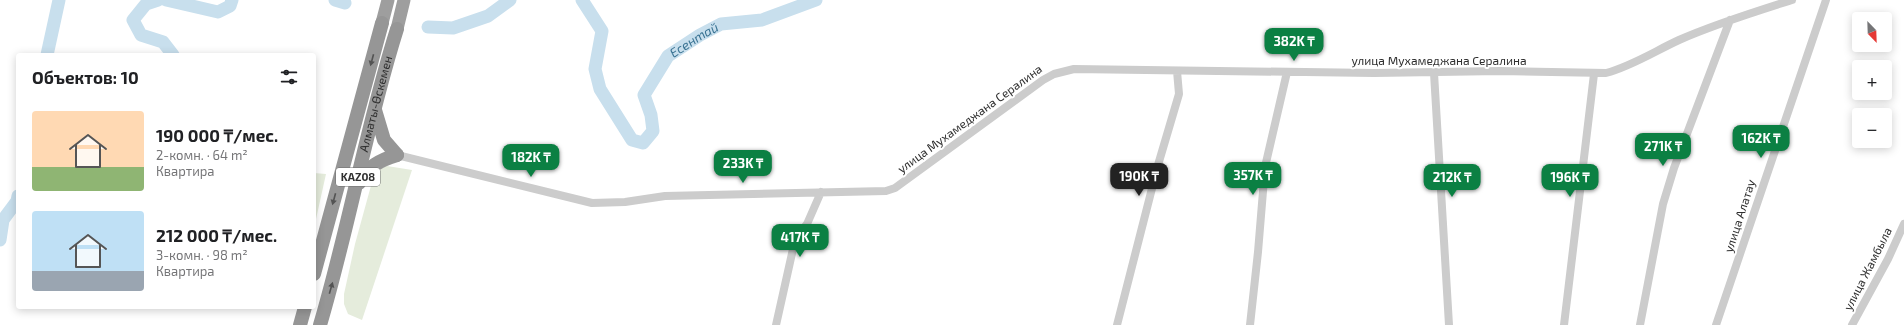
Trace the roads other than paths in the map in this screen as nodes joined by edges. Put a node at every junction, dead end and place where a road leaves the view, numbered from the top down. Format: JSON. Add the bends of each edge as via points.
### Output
{"nodes":[{"id":1,"x":388,"y":0,"type":"edge"},
{"id":2,"x":404,"y":0,"type":"edge"},
{"id":3,"x":1792,"y":0,"type":"edge"},
{"id":4,"x":1826,"y":0,"type":"edge"},
{"id":5,"x":1730,"y":20,"type":"junction"},
{"id":6,"x":382,"y":23,"type":"joint"},
{"id":7,"x":397,"y":29,"type":"joint"},
{"id":8,"x":1178,"y":70,"type":"junction"},
{"id":9,"x":1287,"y":72,"type":"junction"},
{"id":10,"x":1434,"y":73,"type":"junction"},
{"id":11,"x":1594,"y":74,"type":"junction"},
{"id":12,"x":374,"y":106,"type":"junction"},
{"id":13,"x":397,"y":155,"type":"junction"},
{"id":14,"x":354,"y":191,"type":"junction"},
{"id":15,"x":821,"y":192,"type":"junction"},
{"id":16,"x":1904,"y":224,"type":"edge"},
{"id":17,"x":316,"y":267,"type":"edge"},
{"id":18,"x":304,"y":309,"type":"edge"},
{"id":19,"x":300,"y":325,"type":"edge"},
{"id":20,"x":320,"y":325,"type":"edge"},
{"id":21,"x":776,"y":325,"type":"edge"},
{"id":22,"x":1117,"y":325,"type":"edge"},
{"id":23,"x":1250,"y":325,"type":"edge"},
{"id":24,"x":1449,"y":325,"type":"edge"},
{"id":25,"x":1564,"y":325,"type":"edge"},
{"id":26,"x":1640,"y":325,"type":"edge"},
{"id":27,"x":1716,"y":325,"type":"edge"},
{"id":28,"x":1852,"y":325,"type":"edge"}],
"edges":[{"from":1,"to":6,"type":"highway","name":"Алматы-Өскемен","number":"KAZ08"},
{"from":2,"to":7,"type":"highway","name":"Алматы-Өскемен","number":"KAZ08"},
{"from":3,"to":5,"type":"street","name":"улица Мухамеджана Сералина"},
{"from":4,"to":27,"type":"street","name":"улица Алатау"},
{"from":5,"to":11,"type":"street","name":"улица Мухамеджана Сералина","via":[[1679,40],[1618,70]]},
{"from":5,"to":26,"type":"street","via":[[1662,204]]},
{"from":6,"to":17,"type":"highway","name":"Алматы-Өскемен","number":"KAZ08","one_way":true},
{"from":7,"to":12,"type":"highway","name":"Алматы-Өскемен","number":"KAZ08"},
{"from":8,"to":9,"type":"street","name":"улица Мухамеджана Сералина"},
{"from":8,"to":15,"type":"street","name":"улица Мухамеджана Сералина","via":[[1074,70],[1054,74],[895,188],[886,191]]},
{"from":8,"to":22,"type":"street","via":[[1179,94]]},
{"from":9,"to":10,"type":"street","name":"улица Мухамеджана Сералина"},
{"from":9,"to":23,"type":"street","via":[[1265,168]]},
{"from":10,"to":11,"type":"street","name":"улица Мухамеджана Сералина","via":[[1500,71]]},
{"from":10,"to":24,"type":"street"},
{"from":11,"to":25,"type":"street"},
{"from":12,"to":13,"type":"highway","via":[[384,140]]},
{"from":12,"to":14,"type":"highway","name":"Алматы-Өскемен","number":"KAZ08"},
{"from":13,"to":14,"type":"highway","via":[[373,165]]},
{"from":13,"to":15,"type":"street","name":"улица Мухамеджана Сералина","via":[[592,203],[625,202],[664,196]]},
{"from":20,"to":14,"type":"highway","name":"Алматы-Өскемен","number":"KAZ08","one_way":true},
{"from":15,"to":21,"type":"street","via":[[807,224],[795,240]]},
{"from":16,"to":28,"type":"street","name":"улица Жамбыла"},
{"from":18,"to":19,"type":"highway"}]}
